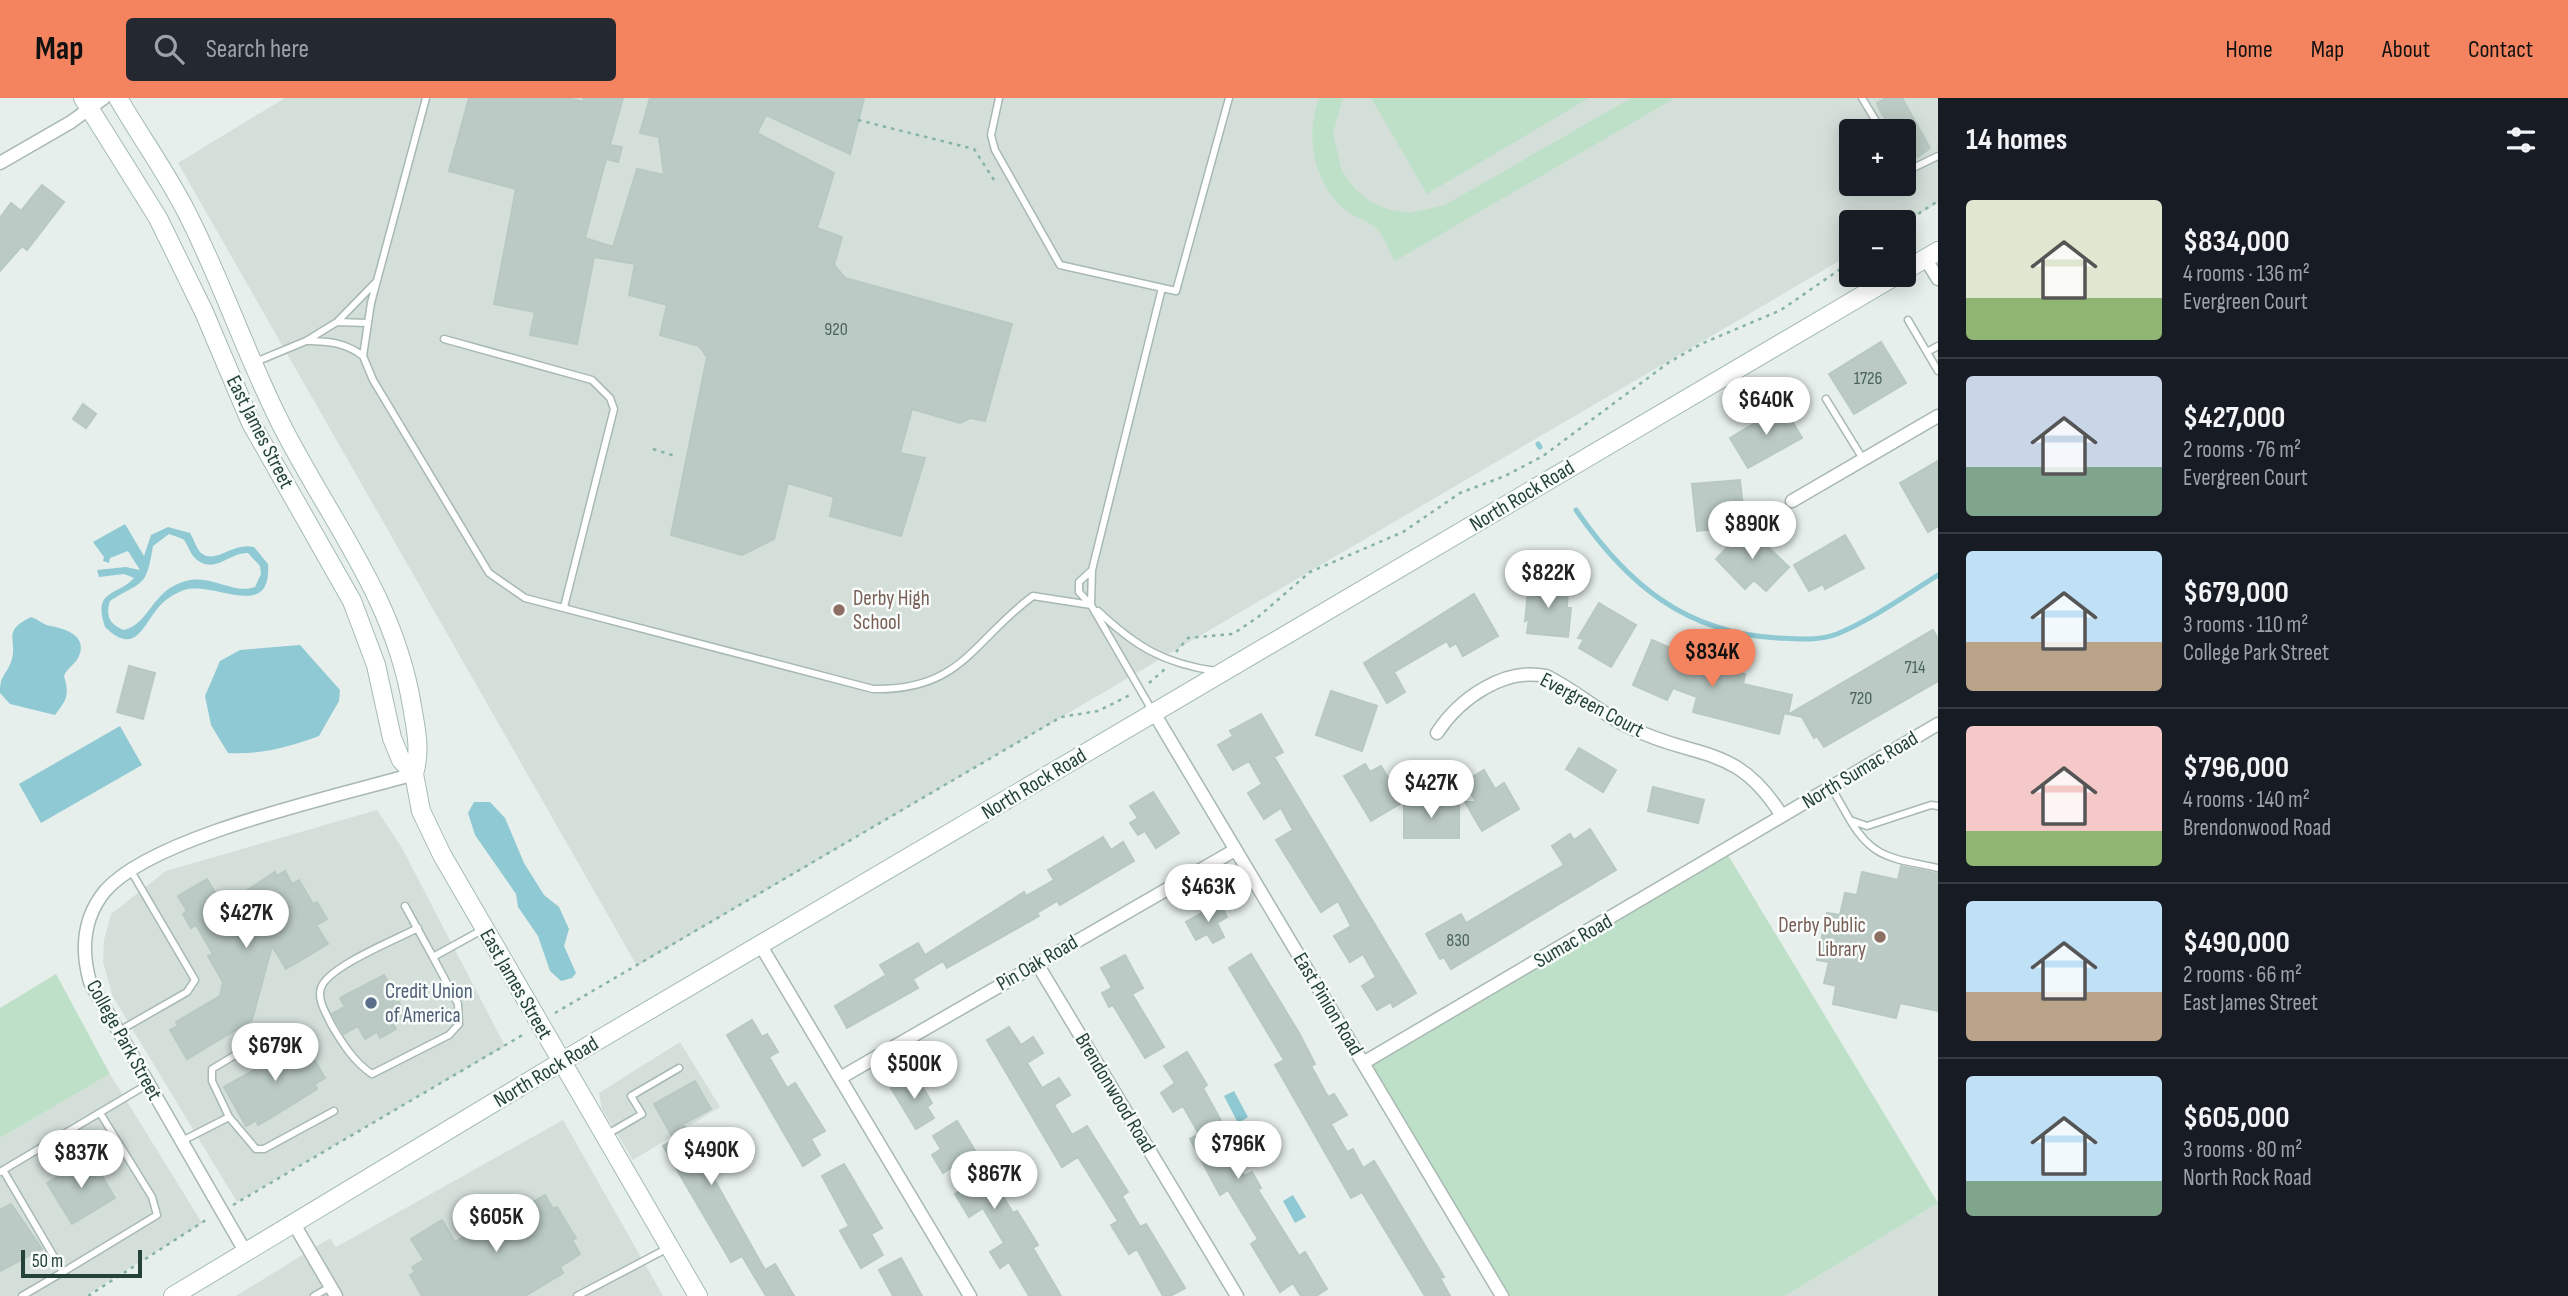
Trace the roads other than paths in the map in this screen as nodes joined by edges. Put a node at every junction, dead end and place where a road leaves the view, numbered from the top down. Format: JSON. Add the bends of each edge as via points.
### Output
{"nodes":[{"id":1,"x":118,"y":98,"type":"edge"},
{"id":2,"x":426,"y":98,"type":"edge"},
{"id":3,"x":999,"y":98,"type":"edge"},
{"id":4,"x":1229,"y":98,"type":"edge"},
{"id":5,"x":1862,"y":98,"type":"edge"},
{"id":6,"x":92,"y":101,"type":"edge"},
{"id":7,"x":1875,"y":119,"type":"edge"},
{"id":8,"x":1938,"y":156,"type":"edge"},
{"id":9,"x":0,"y":163,"type":"edge"},
{"id":10,"x":1916,"y":166,"type":"edge"},
{"id":11,"x":1932,"y":254,"type":"edge"},
{"id":12,"x":1916,"y":264,"type":"edge"},
{"id":13,"x":1938,"y":279,"type":"edge"},
{"id":14,"x":377,"y":281,"type":"junction"},
{"id":15,"x":1877,"y":287,"type":"edge"},
{"id":16,"x":1162,"y":288,"type":"junction"},
{"id":17,"x":1908,"y":320,"type":"dead end"},
{"id":18,"x":337,"y":322,"type":"junction"},
{"id":19,"x":368,"y":323,"type":"junction"},
{"id":20,"x":444,"y":339,"type":"dead end"},
{"id":21,"x":306,"y":341,"type":"junction"},
{"id":22,"x":1938,"y":346,"type":"edge"},
{"id":23,"x":1927,"y":352,"type":"junction"},
{"id":24,"x":363,"y":356,"type":"junction"},
{"id":25,"x":252,"y":364,"type":"junction"},
{"id":26,"x":1938,"y":371,"type":"edge"},
{"id":27,"x":1826,"y":399,"type":"dead end"},
{"id":28,"x":1938,"y":416,"type":"edge"},
{"id":29,"x":1863,"y":459,"type":"junction"},
{"id":30,"x":1792,"y":501,"type":"dead end"},
{"id":31,"x":1091,"y":570,"type":"junction"},
{"id":32,"x":1091,"y":605,"type":"junction"},
{"id":33,"x":564,"y":607,"type":"junction"},
{"id":34,"x":1222,"y":672,"type":"junction"},
{"id":35,"x":1154,"y":713,"type":"junction"},
{"id":36,"x":1938,"y":724,"type":"edge"},
{"id":37,"x":1437,"y":733,"type":"dead end"},
{"id":38,"x":414,"y":774,"type":"junction"},
{"id":39,"x":1831,"y":787,"type":"junction"},
{"id":40,"x":1938,"y":806,"type":"edge"},
{"id":41,"x":1782,"y":816,"type":"junction"},
{"id":42,"x":1850,"y":820,"type":"junction"},
{"id":43,"x":1235,"y":850,"type":"junction"},
{"id":44,"x":1938,"y":868,"type":"edge"},
{"id":45,"x":131,"y":871,"type":"junction"},
{"id":46,"x":405,"y":906,"type":"dead end"},
{"id":47,"x":418,"y":928,"type":"junction"},
{"id":48,"x":484,"y":929,"type":"junction"},
{"id":49,"x":761,"y":946,"type":"junction"},
{"id":50,"x":433,"y":957,"type":"junction"},
{"id":51,"x":1036,"y":962,"type":"junction"},
{"id":52,"x":277,"y":1030,"type":"dead end"},
{"id":53,"x":117,"y":1031,"type":"junction"},
{"id":54,"x":561,"y":1062,"type":"junction"},
{"id":55,"x":1363,"y":1063,"type":"junction"},
{"id":56,"x":680,"y":1068,"type":"dead end"},
{"id":57,"x":840,"y":1078,"type":"junction"},
{"id":58,"x":148,"y":1084,"type":"junction"},
{"id":59,"x":334,"y":1111,"type":"dead end"},
{"id":60,"x":100,"y":1113,"type":"junction"},
{"id":61,"x":229,"y":1117,"type":"junction"},
{"id":62,"x":604,"y":1136,"type":"junction"},
{"id":63,"x":181,"y":1142,"type":"junction"},
{"id":64,"x":1,"y":1171,"type":"edge"},
{"id":65,"x":294,"y":1224,"type":"junction"},
{"id":66,"x":669,"y":1247,"type":"junction"},
{"id":67,"x":246,"y":1253,"type":"junction"},
{"id":68,"x":63,"y":1272,"type":"junction"},
{"id":69,"x":333,"y":1291,"type":"edge"},
{"id":70,"x":22,"y":1296,"type":"edge"},
{"id":71,"x":173,"y":1296,"type":"edge"},
{"id":72,"x":314,"y":1296,"type":"edge"},
{"id":73,"x":578,"y":1296,"type":"edge"},
{"id":74,"x":698,"y":1296,"type":"edge"},
{"id":75,"x":970,"y":1296,"type":"edge"},
{"id":76,"x":1237,"y":1296,"type":"edge"},
{"id":77,"x":1502,"y":1296,"type":"edge"}],
"edges":[{"from":1,"to":25,"type":"street","name":"East James Street","via":[[185,209]]},
{"from":2,"to":14,"type":"lane"},
{"from":3,"to":16,"type":"lane","via":[[990,135],[995,150],[1060,265]]},
{"from":4,"to":16,"type":"lane","via":[[1176,291]]},
{"from":5,"to":7,"type":"lane"},
{"from":6,"to":9,"type":"street"},
{"from":6,"to":38,"type":"street","name":"East James Street","via":[[158,218],[251,423],[352,601],[376,665],[392,738],[401,760]]},
{"from":8,"to":10,"type":"lane"},
{"from":11,"to":12,"type":"street"},
{"from":11,"to":13,"type":"street"},
{"from":14,"to":18,"type":"lane"},
{"from":14,"to":19,"type":"lane"},
{"from":15,"to":34,"type":"street","name":"North Rock Road"},
{"from":16,"to":31,"type":"lane"},
{"from":17,"to":23,"type":"lane"},
{"from":18,"to":19,"type":"lane"},
{"from":18,"to":21,"type":"lane"},
{"from":19,"to":24,"type":"lane"},
{"from":20,"to":33,"type":"lane","via":[[592,380],[610,398],[614,409]]},
{"from":21,"to":24,"type":"lane","via":[[328,341]]},
{"from":21,"to":25,"type":"lane"},
{"from":22,"to":23,"type":"lane"},
{"from":23,"to":26,"type":"lane"},
{"from":24,"to":33,"type":"lane","via":[[489,573],[525,598]]},
{"from":25,"to":38,"type":"street","name":"East James Street","via":[[283,429],[367,573],[397,640],[419,754]]},
{"from":27,"to":29,"type":"lane"},
{"from":28,"to":29,"type":"street"},
{"from":29,"to":30,"type":"street"},
{"from":31,"to":32,"type":"lane"},
{"from":31,"to":32,"type":"lane","via":[[1079,582],[1079,592]]},
{"from":32,"to":33,"type":"lane","via":[[1033,596],[965,662],[933,679],[890,690]]},
{"from":32,"to":34,"type":"lane","via":[[1144,650],[1183,666]]},
{"from":32,"to":35,"type":"lane"},
{"from":34,"to":35,"type":"street","name":"North Rock Road"},
{"from":35,"to":43,"type":"street","name":"East Pinion Road"},
{"from":35,"to":49,"type":"street","name":"North Rock Road"},
{"from":36,"to":39,"type":"street","name":"North Sumac Road"},
{"from":37,"to":41,"type":"street","name":"Evergreen Court","via":[[1458,706],[1502,679],[1531,672],[1546,676],[1634,730],[1738,766],[1756,780]]},
{"from":38,"to":45,"type":"street","name":"College Park Street","via":[[222,829]]},
{"from":38,"to":48,"type":"street","name":"East James Street","via":[[430,832]]},
{"from":39,"to":41,"type":"street","name":"North Sumac Road"},
{"from":39,"to":42,"type":"lane"},
{"from":40,"to":42,"type":"lane","via":[[1867,826]]},
{"from":41,"to":55,"type":"street","name":"Sumac Road"},
{"from":42,"to":44,"type":"lane","via":[[1864,843],[1887,857]]},
{"from":43,"to":51,"type":"street","name":"Pin Oak Road"},
{"from":43,"to":55,"type":"street","name":"East Pinion Road"},
{"from":45,"to":53,"type":"street","name":"College Park Street","via":[[117,880],[94,908],[84,946],[90,982]]},
{"from":45,"to":53,"type":"lane","via":[[195,980],[187,992]]},
{"from":46,"to":47,"type":"lane"},
{"from":47,"to":50,"type":"lane"},
{"from":47,"to":50,"type":"lane","via":[[335,971],[321,988],[328,1017],[362,1067],[373,1074],[449,1035],[459,1024],[458,1004]]},
{"from":48,"to":50,"type":"lane"},
{"from":48,"to":54,"type":"street","name":"East James Street"},
{"from":49,"to":54,"type":"street","name":"North Rock Road"},
{"from":49,"to":57,"type":"street"},
{"from":51,"to":57,"type":"street","name":"Pin Oak Road"},
{"from":51,"to":76,"type":"street","name":"Brendonwood Road"},
{"from":52,"to":61,"type":"lane","via":[[212,1069],[212,1081]]},
{"from":53,"to":58,"type":"street","name":"College Park Street"},
{"from":54,"to":62,"type":"street","name":"East James Street"},
{"from":54,"to":65,"type":"street","name":"North Rock Road"},
{"from":55,"to":77,"type":"street","name":"East Pinion Road"},
{"from":56,"to":62,"type":"lane","via":[[631,1096],[642,1114]]},
{"from":57,"to":75,"type":"street"},
{"from":58,"to":60,"type":"lane"},
{"from":58,"to":63,"type":"street","name":"College Park Street"},
{"from":59,"to":61,"type":"lane","via":[[264,1149],[256,1149]]},
{"from":60,"to":64,"type":"lane"},
{"from":60,"to":68,"type":"lane","via":[[152,1197],[157,1215]]},
{"from":61,"to":63,"type":"lane"},
{"from":62,"to":66,"type":"street","name":"East James Street"},
{"from":63,"to":67,"type":"street","name":"College Park Street"},
{"from":64,"to":68,"type":"lane"},
{"from":65,"to":67,"type":"street","name":"North Rock Road"},
{"from":65,"to":69,"type":"street"},
{"from":66,"to":73,"type":"lane"},
{"from":66,"to":74,"type":"street","name":"East James Street"},
{"from":67,"to":71,"type":"street","name":"North Rock Road"},
{"from":68,"to":70,"type":"lane"},
{"from":69,"to":72,"type":"lane"}]}
